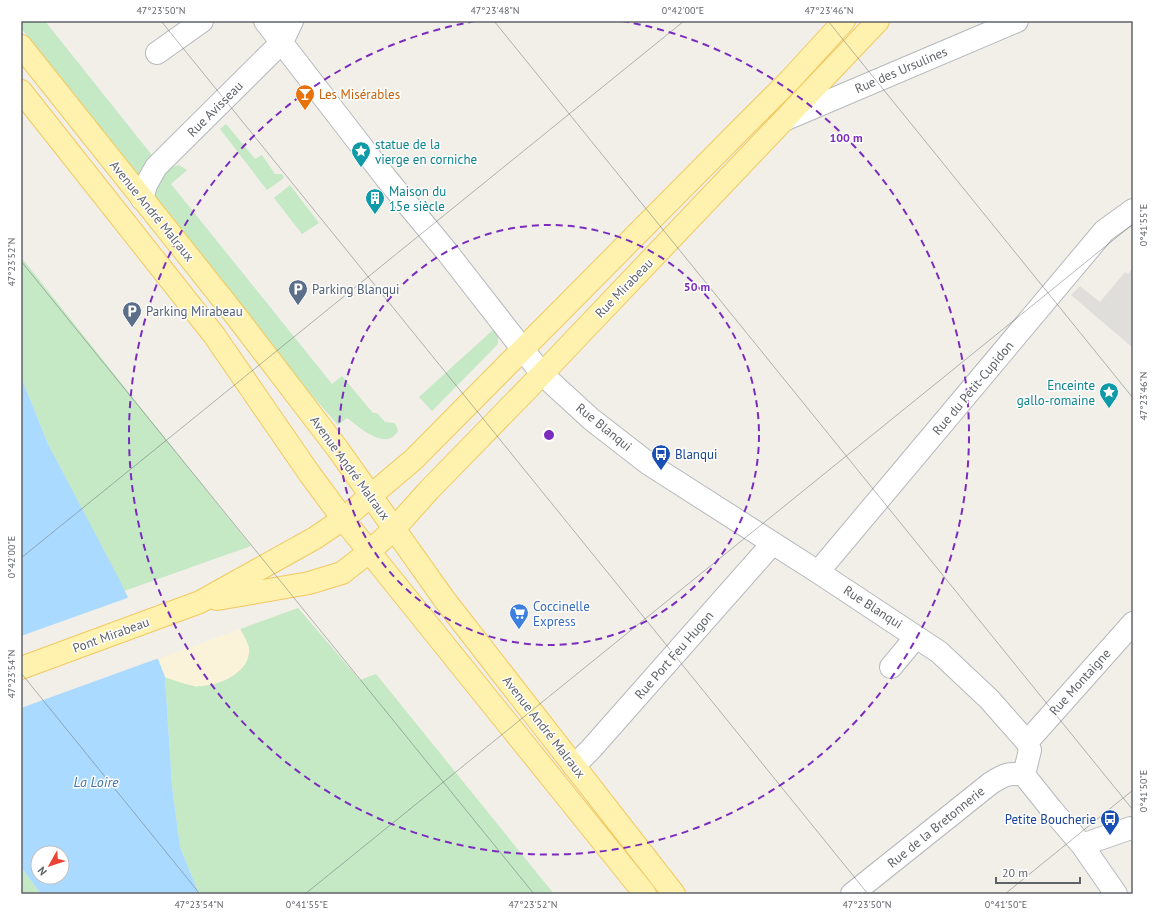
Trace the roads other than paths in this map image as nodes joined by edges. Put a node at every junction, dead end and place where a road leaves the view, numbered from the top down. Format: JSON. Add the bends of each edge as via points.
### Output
{"nodes":[{"id":1,"x":202,"y":21,"type":"edge"},
{"id":2,"x":265,"y":21,"type":"edge"},
{"id":3,"x":292,"y":21,"type":"edge"},
{"id":4,"x":844,"y":21,"type":"edge"},
{"id":5,"x":878,"y":21,"type":"edge"},
{"id":6,"x":1017,"y":21,"type":"edge"},
{"id":7,"x":282,"y":42,"type":"junction"},
{"id":8,"x":21,"y":46,"type":"edge"},
{"id":9,"x":157,"y":53,"type":"dead end"},
{"id":10,"x":21,"y":91,"type":"edge"},
{"id":11,"x":784,"y":120,"type":"junction"},
{"id":12,"x":142,"y":199,"type":"junction"},
{"id":13,"x":1133,"y":210,"type":"edge"},
{"id":14,"x":522,"y":350,"type":"junction"},
{"id":15,"x":542,"y":374,"type":"junction"},
{"id":16,"x":371,"y":496,"type":"junction"},
{"id":17,"x":343,"y":519,"type":"junction"},
{"id":18,"x":394,"y":529,"type":"junction"},
{"id":19,"x":773,"y":543,"type":"junction"},
{"id":20,"x":369,"y":552,"type":"junction"},
{"id":21,"x":818,"y":572,"type":"junction"},
{"id":22,"x":200,"y":602,"type":"junction"},
{"id":23,"x":1133,"y":623,"type":"edge"},
{"id":24,"x":916,"y":637,"type":"junction"},
{"id":25,"x":21,"y":668,"type":"edge"},
{"id":26,"x":891,"y":668,"type":"dead end"},
{"id":27,"x":1027,"y":742,"type":"junction"},
{"id":28,"x":574,"y":766,"type":"junction"},
{"id":29,"x":1024,"y":775,"type":"junction"},
{"id":30,"x":1133,"y":828,"type":"edge"},
{"id":31,"x":1082,"y":845,"type":"junction"},
{"id":32,"x":645,"y":894,"type":"edge"},
{"id":33,"x":674,"y":894,"type":"edge"},
{"id":34,"x":852,"y":894,"type":"edge"},
{"id":35,"x":1116,"y":894,"type":"edge"}],
"edges":[{"from":1,"to":9,"type":"street"},
{"from":2,"to":7,"type":"street","name":"Rue Blanqui"},
{"from":3,"to":7,"type":"street","name":"Rue Avisseau"},
{"from":4,"to":14,"type":"main road","via":[[790,80]]},
{"from":5,"to":11,"type":"main road","name":"Rue Mirabeau"},
{"from":6,"to":11,"type":"street","name":"Rue des Ursulines"},
{"from":7,"to":12,"type":"street","name":"Rue Avisseau","via":[[156,168],[146,185]]},
{"from":7,"to":14,"type":"street","name":"Rue Blanqui"},
{"from":8,"to":12,"type":"main road","name":"Avenue André Malraux"},
{"from":10,"to":17,"type":"main road","name":"Avenue André Malraux","via":[[214,335]]},
{"from":11,"to":15,"type":"main road","name":"Rue Mirabeau"},
{"from":12,"to":16,"type":"main road","name":"Avenue André Malraux","via":[[241,323]]},
{"from":13,"to":21,"type":"street","name":"Rue du Petit-Cupidon","via":[[1104,231]]},
{"from":14,"to":15,"type":"street","name":"Rue Blanqui"},
{"from":14,"to":16,"type":"main road","via":[[413,460]]},
{"from":15,"to":18,"type":"main road","name":"Rue Mirabeau"},
{"from":15,"to":19,"type":"street","name":"Rue Blanqui","via":[[591,419],[649,464]]},
{"from":16,"to":17,"type":"main road"},
{"from":16,"to":18,"type":"main road","name":"Avenue André Malraux"},
{"from":17,"to":20,"type":"main road","name":"Avenue André Malraux"},
{"from":17,"to":22,"type":"main road","name":"Pont Mirabeau","via":[[315,538]]},
{"from":18,"to":20,"type":"main road","name":"Rue Mirabeau"},
{"from":18,"to":28,"type":"main road","name":"Avenue André Malraux","via":[[444,599]]},
{"from":19,"to":21,"type":"street","name":"Rue Blanqui"},
{"from":19,"to":28,"type":"street","name":"Rue Port Feu Hugon"},
{"from":20,"to":22,"type":"main road","name":"Pont Mirabeau","via":[[342,572],[309,583]]},
{"from":20,"to":32,"type":"main road","name":"Avenue André Malraux"},
{"from":21,"to":24,"type":"street","name":"Rue Blanqui"},
{"from":22,"to":25,"type":"main road","name":"Pont Mirabeau"},
{"from":23,"to":27,"type":"street","name":"Rue Montaigne"},
{"from":24,"to":26,"type":"street"},
{"from":24,"to":27,"type":"street","name":"Rue Blanqui","via":[[939,652],[989,699]]},
{"from":27,"to":29,"type":"street","via":[[1030,750]]},
{"from":28,"to":33,"type":"main road","name":"Avenue André Malraux"},
{"from":29,"to":31,"type":"street"},
{"from":29,"to":34,"type":"street","name":"Rue de la Bretonnerie","via":[[1008,774],[991,783]]},
{"from":30,"to":31,"type":"street"},
{"from":31,"to":35,"type":"street"}]}
